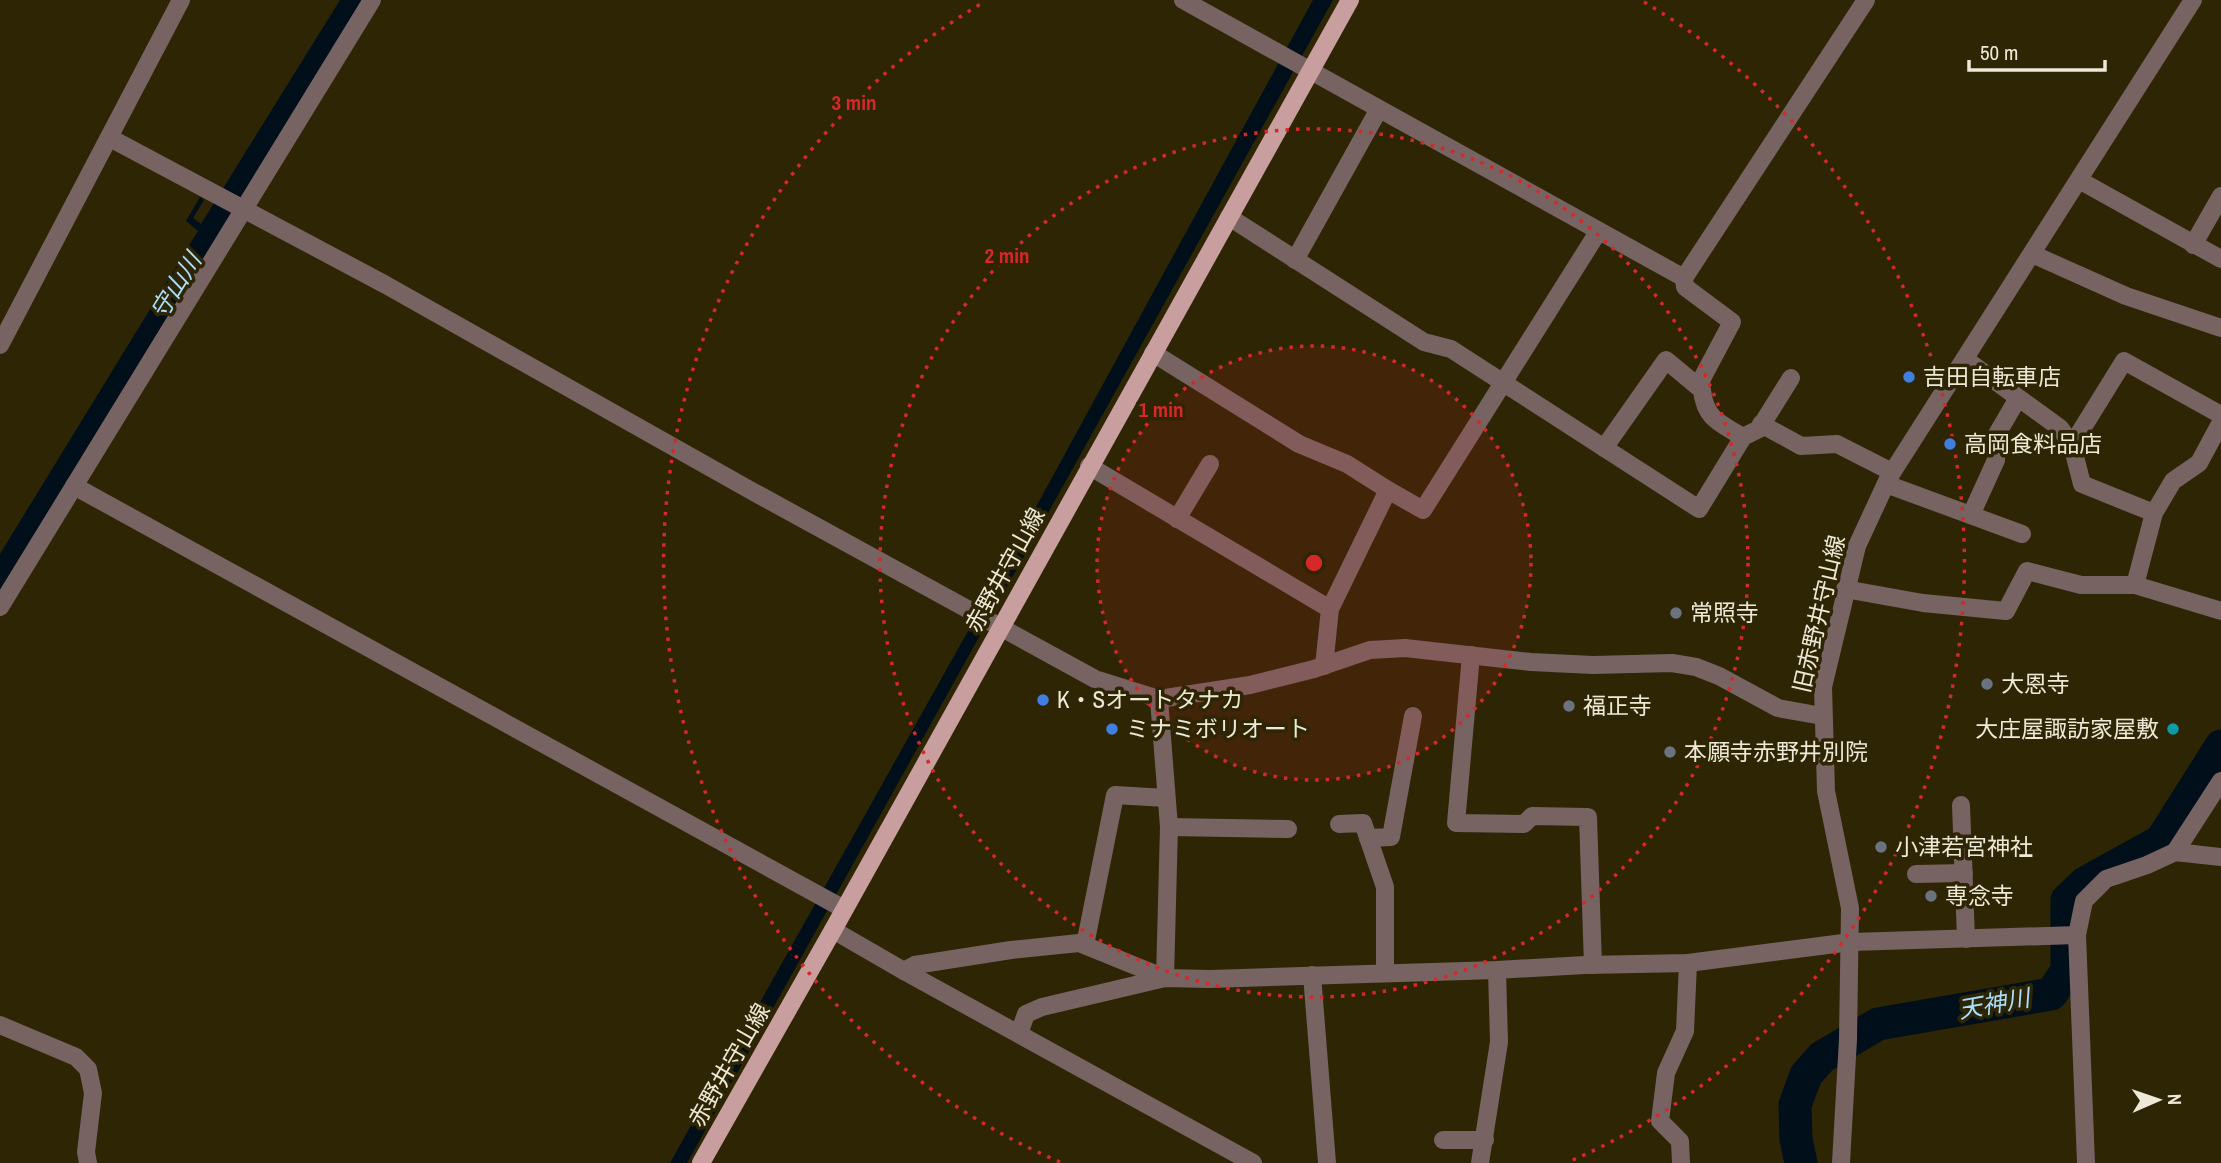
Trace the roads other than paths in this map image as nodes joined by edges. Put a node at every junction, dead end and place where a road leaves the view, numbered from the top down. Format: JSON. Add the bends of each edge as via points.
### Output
{"nodes":[{"id":1,"x":181,"y":0,"type":"edge"},
{"id":2,"x":372,"y":0,"type":"edge"},
{"id":3,"x":1183,"y":0,"type":"edge"},
{"id":4,"x":1350,"y":0,"type":"edge"},
{"id":5,"x":1866,"y":0,"type":"edge"},
{"id":6,"x":2193,"y":0,"type":"edge"},
{"id":7,"x":1311,"y":71,"type":"junction"},
{"id":8,"x":1379,"y":109,"type":"junction"},
{"id":9,"x":110,"y":138,"type":"junction"},
{"id":10,"x":2078,"y":180,"type":"junction"},
{"id":11,"x":2221,"y":196,"type":"edge"},
{"id":12,"x":244,"y":210,"type":"junction"},
{"id":13,"x":1229,"y":217,"type":"junction"},
{"id":14,"x":1598,"y":232,"type":"junction"},
{"id":15,"x":2193,"y":245,"type":"junction"},
{"id":16,"x":2032,"y":254,"type":"junction"},
{"id":17,"x":2221,"y":259,"type":"edge"},
{"id":18,"x":1295,"y":260,"type":"junction"},
{"id":19,"x":1684,"y":278,"type":"junction"},
{"id":20,"x":2221,"y":328,"type":"edge"},
{"id":21,"x":0,"y":345,"type":"edge"},
{"id":22,"x":1153,"y":353,"type":"junction"},
{"id":23,"x":1965,"y":359,"type":"junction"},
{"id":24,"x":1791,"y":377,"type":"dead end"},
{"id":25,"x":1503,"y":383,"type":"junction"},
{"id":26,"x":1698,"y":386,"type":"junction"},
{"id":27,"x":2018,"y":398,"type":"junction"},
{"id":28,"x":2221,"y":415,"type":"edge"},
{"id":29,"x":2221,"y":422,"type":"edge"},
{"id":30,"x":1762,"y":424,"type":"junction"},
{"id":31,"x":1743,"y":437,"type":"junction"},
{"id":32,"x":2072,"y":445,"type":"junction"},
{"id":33,"x":1604,"y":448,"type":"junction"},
{"id":34,"x":1210,"y":464,"type":"dead end"},
{"id":35,"x":1089,"y":466,"type":"junction"},
{"id":36,"x":1889,"y":478,"type":"junction"},
{"id":37,"x":74,"y":486,"type":"junction"},
{"id":38,"x":1388,"y":490,"type":"junction"},
{"id":39,"x":2154,"y":513,"type":"junction"},
{"id":40,"x":1971,"y":515,"type":"junction"},
{"id":41,"x":1177,"y":519,"type":"junction"},
{"id":42,"x":2022,"y":534,"type":"dead end"},
{"id":43,"x":2135,"y":585,"type":"junction"},
{"id":44,"x":1845,"y":589,"type":"junction"},
{"id":45,"x":0,"y":607,"type":"edge"},
{"id":46,"x":1330,"y":609,"type":"junction"},
{"id":47,"x":2221,"y":611,"type":"edge"},
{"id":48,"x":1001,"y":629,"type":"junction"},
{"id":49,"x":1471,"y":655,"type":"junction"},
{"id":50,"x":1324,"y":666,"type":"junction"},
{"id":51,"x":1159,"y":699,"type":"junction"},
{"id":52,"x":1413,"y":716,"type":"dead end"},
{"id":53,"x":1822,"y":716,"type":"junction"},
{"id":54,"x":2221,"y":782,"type":"edge"},
{"id":55,"x":1166,"y":798,"type":"junction"},
{"id":56,"x":1961,"y":805,"type":"dead end"},
{"id":57,"x":1339,"y":824,"type":"dead end"},
{"id":58,"x":1169,"y":827,"type":"junction"},
{"id":59,"x":1288,"y":829,"type":"dead end"},
{"id":60,"x":1368,"y":838,"type":"junction"},
{"id":61,"x":2175,"y":852,"type":"junction"},
{"id":62,"x":2221,"y":857,"type":"edge"},
{"id":63,"x":1964,"y":873,"type":"junction"},
{"id":64,"x":1916,"y":874,"type":"dead end"},
{"id":65,"x":845,"y":909,"type":"junction"},
{"id":66,"x":834,"y":930,"type":"junction"},
{"id":67,"x":2077,"y":935,"type":"junction"},
{"id":68,"x":1966,"y":939,"type":"junction"},
{"id":69,"x":1851,"y":942,"type":"junction"},
{"id":70,"x":1085,"y":945,"type":"junction"},
{"id":71,"x":1688,"y":963,"type":"junction"},
{"id":72,"x":1593,"y":965,"type":"junction"},
{"id":73,"x":1497,"y":970,"type":"junction"},
{"id":74,"x":904,"y":971,"type":"junction"},
{"id":75,"x":1385,"y":972,"type":"junction"},
{"id":76,"x":1312,"y":975,"type":"junction"},
{"id":77,"x":1165,"y":978,"type":"junction"},
{"id":78,"x":0,"y":1025,"type":"edge"},
{"id":79,"x":1019,"y":1034,"type":"junction"},
{"id":80,"x":1443,"y":1140,"type":"dead end"},
{"id":81,"x":1485,"y":1140,"type":"junction"},
{"id":82,"x":88,"y":1163,"type":"edge"},
{"id":83,"x":701,"y":1163,"type":"edge"},
{"id":84,"x":1253,"y":1163,"type":"edge"},
{"id":85,"x":1327,"y":1163,"type":"edge"},
{"id":86,"x":1480,"y":1163,"type":"edge"},
{"id":87,"x":1681,"y":1163,"type":"edge"},
{"id":88,"x":1841,"y":1163,"type":"edge"},
{"id":89,"x":2086,"y":1163,"type":"edge"}],
"edges":[{"from":1,"to":9,"type":"street"},
{"from":2,"to":12,"type":"street"},
{"from":3,"to":7,"type":"street"},
{"from":4,"to":7,"type":"main road","name":"赤野井守山線"},
{"from":5,"to":19,"type":"street"},
{"from":6,"to":10,"type":"street","name":"旧赤野井守山線"},
{"from":7,"to":8,"type":"street"},
{"from":7,"to":13,"type":"main road","name":"赤野井守山線"},
{"from":8,"to":14,"type":"street"},
{"from":8,"to":18,"type":"street"},
{"from":9,"to":12,"type":"street"},
{"from":9,"to":21,"type":"street"},
{"from":10,"to":15,"type":"street"},
{"from":10,"to":16,"type":"street","name":"旧赤野井守山線"},
{"from":11,"to":15,"type":"street"},
{"from":12,"to":37,"type":"street"},
{"from":12,"to":48,"type":"street"},
{"from":13,"to":18,"type":"street"},
{"from":13,"to":22,"type":"main road","name":"赤野井守山線"},
{"from":14,"to":19,"type":"street"},
{"from":14,"to":25,"type":"street"},
{"from":15,"to":17,"type":"street"},
{"from":16,"to":20,"type":"street","via":[[2126,296]]},
{"from":16,"to":23,"type":"street","name":"旧赤野井守山線"},
{"from":18,"to":25,"type":"street","via":[[1424,342],[1451,349]]},
{"from":19,"to":26,"type":"street","via":[[1685,287],[1732,322]]},
{"from":22,"to":35,"type":"main road","name":"赤野井守山線"},
{"from":22,"to":38,"type":"street","via":[[1299,444],[1347,464]]},
{"from":23,"to":27,"type":"street"},
{"from":23,"to":36,"type":"street","name":"旧赤野井守山線"},
{"from":24,"to":30,"type":"street"},
{"from":25,"to":33,"type":"street"},
{"from":25,"to":38,"type":"street","via":[[1423,510]]},
{"from":26,"to":31,"type":"street","via":[[1714,420]]},
{"from":26,"to":33,"type":"street","via":[[1667,360]]},
{"from":27,"to":32,"type":"street","via":[[2060,428]]},
{"from":27,"to":40,"type":"street","via":[[1997,434],[1996,460]]},
{"from":28,"to":32,"type":"street","via":[[2124,361]]},
{"from":29,"to":39,"type":"street","via":[[2199,463],[2173,481]]},
{"from":30,"to":31,"type":"street"},
{"from":30,"to":36,"type":"street","via":[[1801,446],[1837,444]]},
{"from":31,"to":33,"type":"street","via":[[1699,509]]},
{"from":32,"to":39,"type":"street","via":[[2082,484]]},
{"from":34,"to":41,"type":"street"},
{"from":35,"to":41,"type":"street"},
{"from":35,"to":48,"type":"main road","name":"赤野井守山線"},
{"from":36,"to":40,"type":"street"},
{"from":36,"to":44,"type":"street","name":"旧赤野井守山線","via":[[1857,545]]},
{"from":37,"to":45,"type":"street"},
{"from":37,"to":65,"type":"street"},
{"from":38,"to":46,"type":"street"},
{"from":39,"to":43,"type":"street"},
{"from":40,"to":42,"type":"street"},
{"from":41,"to":46,"type":"street"},
{"from":43,"to":44,"type":"street","via":[[2081,584],[2027,570],[2006,611]]},
{"from":43,"to":47,"type":"street"},
{"from":44,"to":53,"type":"street","name":"旧赤野井守山線","via":[[1823,687]]},
{"from":46,"to":50,"type":"street"},
{"from":48,"to":51,"type":"street","via":[[1095,679]]},
{"from":48,"to":65,"type":"main road","name":"赤野井守山線"},
{"from":49,"to":50,"type":"street","via":[[1405,648],[1370,650]]},
{"from":49,"to":53,"type":"street","via":[[1531,662],[1696,667],[1778,708]]},
{"from":49,"to":72,"type":"street","via":[[1456,823],[1524,824],[1532,816],[1588,817]]},
{"from":50,"to":51,"type":"street","via":[[1250,685]]},
{"from":51,"to":55,"type":"street"},
{"from":52,"to":60,"type":"street","via":[[1391,837]]},
{"from":53,"to":69,"type":"street","name":"旧赤野井守山線","via":[[1826,791],[1850,908]]},
{"from":54,"to":61,"type":"street"},
{"from":55,"to":58,"type":"street"},
{"from":55,"to":70,"type":"street","via":[[1115,794]]},
{"from":56,"to":63,"type":"street"},
{"from":57,"to":60,"type":"street","via":[[1363,823]]},
{"from":58,"to":59,"type":"street"},
{"from":58,"to":77,"type":"street"},
{"from":60,"to":75,"type":"street","via":[[1385,887]]},
{"from":61,"to":62,"type":"street"},
{"from":61,"to":67,"type":"street","via":[[2106,879],[2084,901]]},
{"from":63,"to":64,"type":"street"},
{"from":63,"to":68,"type":"street"},
{"from":65,"to":66,"type":"main road","name":"赤野井守山線"},
{"from":66,"to":74,"type":"street"},
{"from":66,"to":83,"type":"main road","name":"赤野井守山線"},
{"from":67,"to":68,"type":"street"},
{"from":67,"to":89,"type":"street"},
{"from":68,"to":69,"type":"street"},
{"from":69,"to":71,"type":"street"},
{"from":69,"to":88,"type":"street","name":"旧赤野井守山線"},
{"from":70,"to":74,"type":"street","via":[[1011,950],[915,965]]},
{"from":70,"to":77,"type":"street"},
{"from":71,"to":72,"type":"street"},
{"from":71,"to":87,"type":"street","via":[[1685,1031],[1666,1073],[1660,1121],[1680,1140]]},
{"from":72,"to":73,"type":"street"},
{"from":73,"to":75,"type":"street"},
{"from":73,"to":81,"type":"street","via":[[1499,1042]]},
{"from":74,"to":79,"type":"street"},
{"from":75,"to":76,"type":"street"},
{"from":76,"to":77,"type":"street"},
{"from":76,"to":85,"type":"street"},
{"from":77,"to":79,"type":"street","via":[[1042,1007],[1026,1014]]},
{"from":78,"to":82,"type":"street","via":[[76,1057],[88,1069],[93,1093]]},
{"from":79,"to":84,"type":"street"},
{"from":80,"to":81,"type":"street"},
{"from":81,"to":86,"type":"street"}]}
